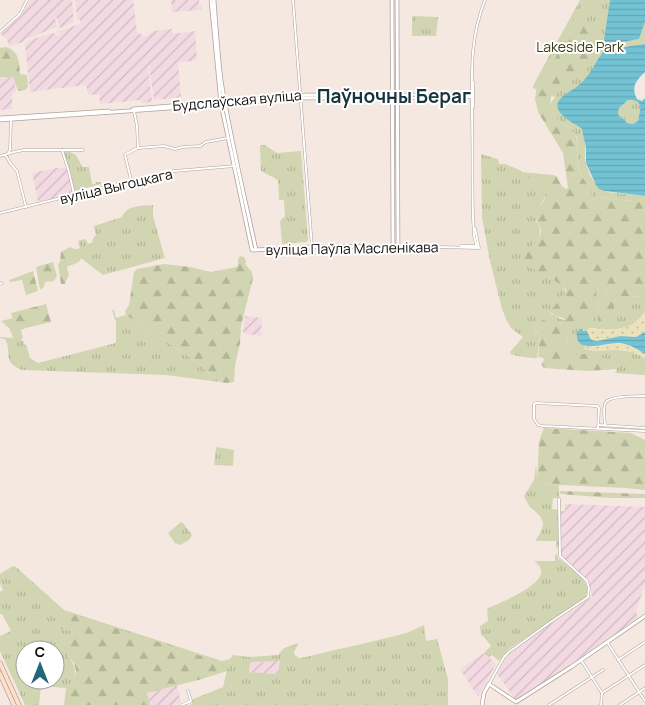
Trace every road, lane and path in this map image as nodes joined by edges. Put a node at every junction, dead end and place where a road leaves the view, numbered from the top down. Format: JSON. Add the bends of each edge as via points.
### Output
{"nodes":[{"id":1,"x":27,"y":0,"type":"edge"},
{"id":2,"x":213,"y":0,"type":"edge"},
{"id":3,"x":293,"y":0,"type":"edge"},
{"id":4,"x":392,"y":0,"type":"edge"},
{"id":5,"x":397,"y":0,"type":"edge"},
{"id":6,"x":485,"y":0,"type":"edge"},
{"id":7,"x":0,"y":32,"type":"edge"},
{"id":8,"x":472,"y":95,"type":"junction"},
{"id":9,"x":301,"y":96,"type":"junction"},
{"id":10,"x":395,"y":96,"type":"junction"},
{"id":11,"x":223,"y":102,"type":"junction"},
{"id":12,"x":134,"y":111,"type":"junction"},
{"id":13,"x":0,"y":119,"type":"edge"},
{"id":14,"x":11,"y":119,"type":"junction"},
{"id":15,"x":228,"y":137,"type":"junction"},
{"id":16,"x":138,"y":148,"type":"junction"},
{"id":17,"x":10,"y":150,"type":"junction"},
{"id":18,"x":62,"y":150,"type":"junction"},
{"id":19,"x":83,"y":150,"type":"dead end"},
{"id":20,"x":14,"y":152,"type":"junction"},
{"id":21,"x":9,"y":153,"type":"junction"},
{"id":22,"x":4,"y":155,"type":"junction"},
{"id":23,"x":0,"y":156,"type":"edge"},
{"id":24,"x":8,"y":157,"type":"junction"},
{"id":25,"x":236,"y":166,"type":"junction"},
{"id":26,"x":130,"y":180,"type":"junction"},
{"id":27,"x":74,"y":195,"type":"junction"},
{"id":28,"x":26,"y":207,"type":"junction"},
{"id":29,"x":0,"y":213,"type":"edge"},
{"id":30,"x":393,"y":246,"type":"junction"},
{"id":31,"x":398,"y":246,"type":"junction"},
{"id":32,"x":312,"y":247,"type":"junction"},
{"id":33,"x":645,"y":396,"type":"edge"},
{"id":34,"x":598,"y":425,"type":"junction"},
{"id":35,"x":605,"y":426,"type":"junction"},
{"id":36,"x":645,"y":428,"type":"edge"},
{"id":37,"x":598,"y":429,"type":"junction"},
{"id":38,"x":645,"y":431,"type":"edge"},
{"id":39,"x":559,"y":499,"type":"dead end"},
{"id":40,"x":645,"y":616,"type":"edge"},
{"id":41,"x":607,"y":642,"type":"junction"},
{"id":42,"x":645,"y":642,"type":"edge"},
{"id":43,"x":581,"y":660,"type":"junction"},
{"id":44,"x":618,"y":660,"type":"junction"},
{"id":45,"x":0,"y":663,"type":"edge"},
{"id":46,"x":645,"y":665,"type":"edge"},
{"id":47,"x":603,"y":670,"type":"dead end"},
{"id":48,"x":0,"y":674,"type":"edge"},
{"id":49,"x":592,"y":676,"type":"junction"},
{"id":50,"x":629,"y":676,"type":"junction"},
{"id":51,"x":488,"y":684,"type":"junction"},
{"id":52,"x":645,"y":688,"type":"edge"},
{"id":53,"x":188,"y":690,"type":"dead end"},
{"id":54,"x":638,"y":692,"type":"junction"},
{"id":55,"x":602,"y":693,"type":"junction"},
{"id":56,"x":645,"y":701,"type":"edge"},
{"id":57,"x":516,"y":702,"type":"junction"},
{"id":58,"x":14,"y":705,"type":"edge"},
{"id":59,"x":19,"y":705,"type":"edge"},
{"id":60,"x":182,"y":705,"type":"edge"},
{"id":61,"x":482,"y":705,"type":"edge"},
{"id":62,"x":520,"y":705,"type":"edge"},
{"id":63,"x":549,"y":705,"type":"edge"},
{"id":64,"x":601,"y":705,"type":"edge"},
{"id":65,"x":620,"y":705,"type":"edge"}],
"edges":[{"from":1,"to":7,"type":"street","via":[[20,14]]},
{"from":2,"to":11,"type":"street"},
{"from":3,"to":9,"type":"street"},
{"from":4,"to":10,"type":"street"},
{"from":5,"to":10,"type":"street"},
{"from":6,"to":8,"type":"street","via":[[473,44]]},
{"from":8,"to":10,"type":"street","name":"Будслаўская вуліца"},
{"from":8,"to":31,"type":"street","name":"вуліца Паўла Масленікава","via":[[474,236],[478,247]]},
{"from":9,"to":10,"type":"street","name":"Будслаўская вуліца"},
{"from":9,"to":11,"type":"street","name":"Будслаўская вуліца"},
{"from":9,"to":32,"type":"street"},
{"from":10,"to":30,"type":"street"},
{"from":10,"to":31,"type":"street"},
{"from":11,"to":12,"type":"street","name":"Будслаўская вуліца"},
{"from":11,"to":13,"type":"street","name":"Будслаўская вуліца"},
{"from":11,"to":15,"type":"street"},
{"from":11,"to":25,"type":"street"},
{"from":12,"to":14,"type":"street","name":"Будслаўская вуліца"},
{"from":12,"to":16,"type":"street"},
{"from":13,"to":14,"type":"street","name":"Будслаўская вуліца"},
{"from":14,"to":17,"type":"street"},
{"from":15,"to":16,"type":"street","via":[[175,149],[164,146]]},
{"from":15,"to":25,"type":"street"},
{"from":16,"to":26,"type":"street","via":[[125,155]]},
{"from":17,"to":20,"type":"street"},
{"from":17,"to":21,"type":"street"},
{"from":18,"to":19,"type":"street"},
{"from":18,"to":20,"type":"street"},
{"from":18,"to":27,"type":"street"},
{"from":20,"to":21,"type":"street"},
{"from":21,"to":22,"type":"street"},
{"from":21,"to":24,"type":"street"},
{"from":22,"to":23,"type":"street"},
{"from":22,"to":24,"type":"street"},
{"from":24,"to":28,"type":"street","via":[[17,171]]},
{"from":25,"to":26,"type":"street","name":"вуліца Выгоцкага","via":[[174,171]]},
{"from":25,"to":32,"type":"street","name":"вуліца Паўла Масленікава","via":[[254,250]]},
{"from":26,"to":27,"type":"street","name":"вуліца Выгоцкага"},
{"from":27,"to":28,"type":"street","name":"вуліца Выгоцкага"},
{"from":28,"to":29,"type":"street","name":"вуліца Выгоцкага"},
{"from":30,"to":31,"type":"street","name":"вуліца Паўла Масленікава"},
{"from":30,"to":32,"type":"street","name":"вуліца Паўла Масленікава"},
{"from":33,"to":35,"type":"street","via":[[608,400]]},
{"from":34,"to":35,"type":"street"},
{"from":34,"to":37,"type":"street"},
{"from":34,"to":37,"type":"street","via":[[597,406],[536,403],[534,406],[534,419],[538,425]]},
{"from":35,"to":36,"type":"street"},
{"from":37,"to":38,"type":"street"},
{"from":39,"to":51,"type":"street","via":[[560,556],[587,582],[588,597],[509,652]]},
{"from":40,"to":41,"type":"street"},
{"from":41,"to":43,"type":"street"},
{"from":41,"to":44,"type":"street"},
{"from":42,"to":44,"type":"street"},
{"from":43,"to":49,"type":"street"},
{"from":43,"to":57,"type":"street"},
{"from":44,"to":50,"type":"street"},
{"from":45,"to":59,"type":"main road"},
{"from":46,"to":50,"type":"street"},
{"from":47,"to":49,"type":"street"},
{"from":48,"to":58,"type":"main road"},
{"from":49,"to":55,"type":"street"},
{"from":49,"to":63,"type":"street"},
{"from":50,"to":54,"type":"street"},
{"from":50,"to":55,"type":"street"},
{"from":51,"to":57,"type":"street"},
{"from":51,"to":61,"type":"street"},
{"from":52,"to":54,"type":"street"},
{"from":53,"to":60,"type":"street","via":[[191,701]]},
{"from":54,"to":56,"type":"street"},
{"from":54,"to":65,"type":"street"},
{"from":55,"to":64,"type":"street"},
{"from":57,"to":62,"type":"street"}]}
